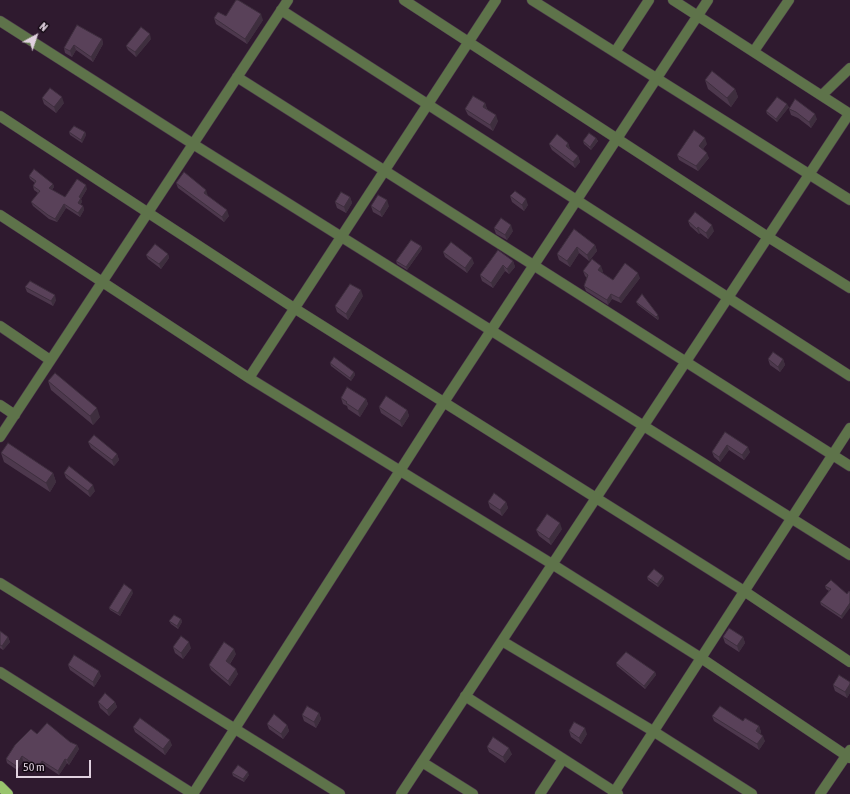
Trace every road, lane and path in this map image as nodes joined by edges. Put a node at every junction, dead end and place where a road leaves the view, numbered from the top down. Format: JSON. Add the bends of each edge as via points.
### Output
{"nodes":[{"id":1,"x":288,"y":0,"type":"edge"},
{"id":2,"x":404,"y":0,"type":"edge"},
{"id":3,"x":496,"y":0,"type":"edge"},
{"id":4,"x":532,"y":0,"type":"edge"},
{"id":5,"x":649,"y":0,"type":"edge"},
{"id":6,"x":673,"y":0,"type":"edge"},
{"id":7,"x":708,"y":0,"type":"edge"},
{"id":8,"x":789,"y":0,"type":"edge"},
{"id":9,"x":281,"y":10,"type":"junction"},
{"id":10,"x":697,"y":16,"type":"junction"},
{"id":11,"x":0,"y":21,"type":"edge"},
{"id":12,"x":469,"y":42,"type":"junction"},
{"id":13,"x":615,"y":52,"type":"junction"},
{"id":14,"x":754,"y":52,"type":"junction"},
{"id":15,"x":850,"y":68,"type":"edge"},
{"id":16,"x":237,"y":77,"type":"junction"},
{"id":17,"x":657,"y":78,"type":"junction"},
{"id":18,"x":822,"y":95,"type":"junction"},
{"id":19,"x":428,"y":105,"type":"junction"},
{"id":20,"x":850,"y":114,"type":"edge"},
{"id":21,"x":0,"y":116,"type":"edge"},
{"id":22,"x":616,"y":138,"type":"junction"},
{"id":23,"x":193,"y":144,"type":"junction"},
{"id":24,"x":386,"y":171,"type":"junction"},
{"id":25,"x":809,"y":174,"type":"junction"},
{"id":26,"x":850,"y":200,"type":"edge"},
{"id":27,"x":575,"y":201,"type":"junction"},
{"id":28,"x":148,"y":212,"type":"junction"},
{"id":29,"x":0,"y":214,"type":"edge"},
{"id":30,"x":342,"y":237,"type":"junction"},
{"id":31,"x":768,"y":237,"type":"junction"},
{"id":32,"x":534,"y":266,"type":"junction"},
{"id":33,"x":101,"y":282,"type":"junction"},
{"id":34,"x":850,"y":288,"type":"edge"},
{"id":35,"x":727,"y":299,"type":"junction"},
{"id":36,"x":294,"y":308,"type":"junction"},
{"id":37,"x":0,"y":326,"type":"edge"},
{"id":38,"x":492,"y":330,"type":"junction"},
{"id":39,"x":50,"y":360,"type":"junction"},
{"id":40,"x":685,"y":362,"type":"junction"},
{"id":41,"x":850,"y":376,"type":"edge"},
{"id":42,"x":249,"y":378,"type":"junction"},
{"id":43,"x":444,"y":402,"type":"junction"},
{"id":44,"x":0,"y":405,"type":"edge"},
{"id":45,"x":14,"y":415,"type":"junction"},
{"id":46,"x":644,"y":425,"type":"junction"},
{"id":47,"x":850,"y":428,"type":"edge"},
{"id":48,"x":0,"y":437,"type":"edge"},
{"id":49,"x":833,"y":454,"type":"junction"},
{"id":50,"x":850,"y":466,"type":"edge"},
{"id":51,"x":400,"y":471,"type":"junction"},
{"id":52,"x":596,"y":498,"type":"junction"},
{"id":53,"x":791,"y":518,"type":"junction"},
{"id":54,"x":850,"y":556,"type":"edge"},
{"id":55,"x":552,"y":564,"type":"junction"},
{"id":56,"x":0,"y":583,"type":"edge"},
{"id":57,"x":744,"y":591,"type":"junction"},
{"id":58,"x":502,"y":641,"type":"junction"},
{"id":59,"x":701,"y":658,"type":"junction"},
{"id":60,"x":850,"y":662,"type":"edge"},
{"id":61,"x":0,"y":672,"type":"edge"},
{"id":62,"x":465,"y":696,"type":"junction"},
{"id":63,"x":235,"y":729,"type":"junction"},
{"id":64,"x":653,"y":731,"type":"junction"},
{"id":65,"x":849,"y":755,"type":"edge"},
{"id":66,"x":563,"y":759,"type":"junction"},
{"id":67,"x":422,"y":762,"type":"junction"},
{"id":68,"x":0,"y":786,"type":"edge"},
{"id":69,"x":615,"y":793,"type":"edge"},
{"id":70,"x":8,"y":794,"type":"edge"},
{"id":71,"x":193,"y":794,"type":"edge"},
{"id":72,"x":340,"y":794,"type":"edge"},
{"id":73,"x":401,"y":794,"type":"edge"},
{"id":74,"x":472,"y":794,"type":"edge"},
{"id":75,"x":540,"y":794,"type":"edge"},
{"id":76,"x":752,"y":794,"type":"edge"},
{"id":77,"x":820,"y":794,"type":"edge"}],
"edges":[{"from":1,"to":9,"type":"street"},
{"from":2,"to":12,"type":"street"},
{"from":3,"to":12,"type":"street"},
{"from":4,"to":13,"type":"street"},
{"from":5,"to":13,"type":"street"},
{"from":6,"to":10,"type":"street"},
{"from":7,"to":10,"type":"street"},
{"from":8,"to":14,"type":"street"},
{"from":9,"to":16,"type":"street"},
{"from":9,"to":19,"type":"street"},
{"from":10,"to":14,"type":"street"},
{"from":10,"to":17,"type":"street"},
{"from":11,"to":23,"type":"street"},
{"from":12,"to":19,"type":"street"},
{"from":12,"to":22,"type":"street"},
{"from":13,"to":17,"type":"street"},
{"from":14,"to":18,"type":"street"},
{"from":15,"to":18,"type":"street"},
{"from":16,"to":23,"type":"street"},
{"from":16,"to":24,"type":"street"},
{"from":17,"to":22,"type":"street"},
{"from":17,"to":25,"type":"street"},
{"from":18,"to":20,"type":"street"},
{"from":19,"to":24,"type":"street"},
{"from":19,"to":27,"type":"street"},
{"from":20,"to":25,"type":"street"},
{"from":21,"to":28,"type":"street"},
{"from":22,"to":27,"type":"street"},
{"from":22,"to":31,"type":"street"},
{"from":23,"to":28,"type":"street"},
{"from":23,"to":30,"type":"street"},
{"from":24,"to":30,"type":"street"},
{"from":24,"to":32,"type":"street"},
{"from":25,"to":26,"type":"street"},
{"from":25,"to":31,"type":"street"},
{"from":27,"to":32,"type":"street"},
{"from":27,"to":35,"type":"street"},
{"from":28,"to":33,"type":"street"},
{"from":28,"to":36,"type":"street"},
{"from":29,"to":33,"type":"street"},
{"from":30,"to":36,"type":"street"},
{"from":30,"to":38,"type":"street"},
{"from":31,"to":34,"type":"street"},
{"from":31,"to":35,"type":"street"},
{"from":32,"to":38,"type":"street"},
{"from":32,"to":40,"type":"street"},
{"from":33,"to":39,"type":"street"},
{"from":33,"to":42,"type":"street"},
{"from":35,"to":40,"type":"street"},
{"from":35,"to":41,"type":"street"},
{"from":36,"to":42,"type":"street"},
{"from":36,"to":43,"type":"street"},
{"from":37,"to":39,"type":"street"},
{"from":38,"to":43,"type":"street"},
{"from":38,"to":46,"type":"street"},
{"from":39,"to":45,"type":"street"},
{"from":40,"to":46,"type":"street"},
{"from":40,"to":49,"type":"street"},
{"from":42,"to":51,"type":"street"},
{"from":43,"to":51,"type":"street"},
{"from":43,"to":52,"type":"street"},
{"from":44,"to":45,"type":"street"},
{"from":45,"to":48,"type":"street"},
{"from":46,"to":52,"type":"street"},
{"from":46,"to":53,"type":"street"},
{"from":47,"to":49,"type":"street"},
{"from":49,"to":50,"type":"street"},
{"from":49,"to":53,"type":"street"},
{"from":51,"to":55,"type":"street"},
{"from":51,"to":63,"type":"street"},
{"from":52,"to":55,"type":"street"},
{"from":52,"to":57,"type":"street"},
{"from":53,"to":54,"type":"street"},
{"from":53,"to":57,"type":"street"},
{"from":55,"to":58,"type":"street"},
{"from":55,"to":59,"type":"street"},
{"from":56,"to":63,"type":"street"},
{"from":57,"to":59,"type":"street"},
{"from":57,"to":60,"type":"street"},
{"from":58,"to":62,"type":"street"},
{"from":58,"to":64,"type":"street"},
{"from":59,"to":64,"type":"street"},
{"from":59,"to":65,"type":"street"},
{"from":61,"to":71,"type":"street"},
{"from":62,"to":66,"type":"street"},
{"from":62,"to":67,"type":"street"},
{"from":63,"to":71,"type":"street"},
{"from":63,"to":72,"type":"street"},
{"from":64,"to":69,"type":"street"},
{"from":64,"to":76,"type":"street"},
{"from":65,"to":77,"type":"street"},
{"from":66,"to":69,"type":"street"},
{"from":66,"to":75,"type":"street"},
{"from":67,"to":73,"type":"street"},
{"from":67,"to":74,"type":"street"},
{"from":68,"to":70,"type":"main road"}]}
